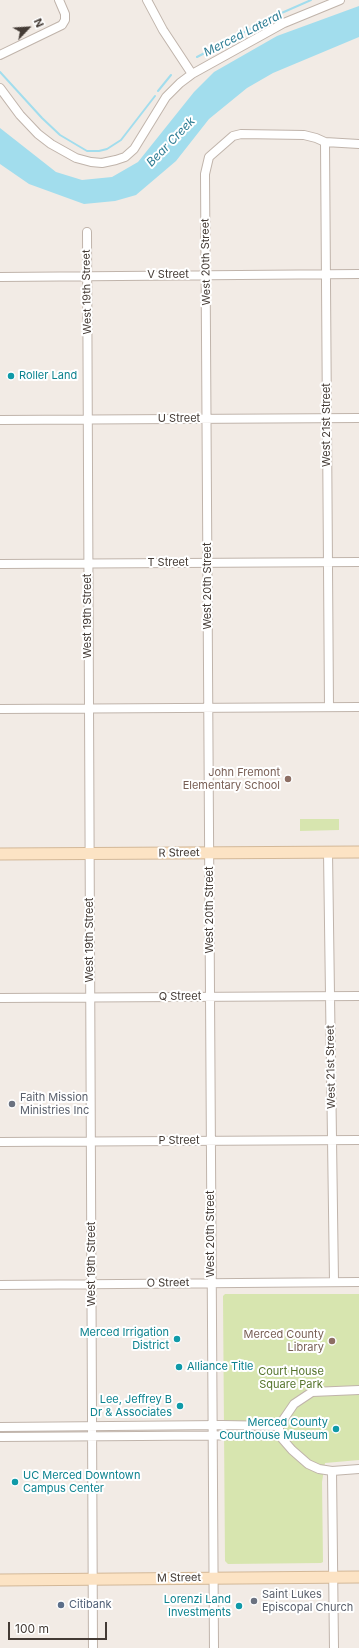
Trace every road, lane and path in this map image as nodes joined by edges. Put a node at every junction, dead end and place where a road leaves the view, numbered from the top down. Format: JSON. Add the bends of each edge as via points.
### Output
{"nodes":[{"id":1,"x":59,"y":0,"type":"edge"},
{"id":2,"x":148,"y":0,"type":"edge"},
{"id":3,"x":340,"y":0,"type":"edge"},
{"id":4,"x":0,"y":55,"type":"edge"},
{"id":5,"x":192,"y":74,"type":"junction"},
{"id":6,"x":0,"y":88,"type":"edge"},
{"id":7,"x":325,"y":142,"type":"junction"},
{"id":8,"x":359,"y":144,"type":"edge"},
{"id":9,"x":87,"y":232,"type":"dead end"},
{"id":10,"x":326,"y":274,"type":"junction"},
{"id":11,"x":359,"y":274,"type":"edge"},
{"id":12,"x":206,"y":275,"type":"junction"},
{"id":13,"x":0,"y":276,"type":"edge"},
{"id":14,"x":87,"y":276,"type":"junction"},
{"id":15,"x":327,"y":418,"type":"junction"},
{"id":16,"x":359,"y":418,"type":"edge"},
{"id":17,"x":207,"y":419,"type":"junction"},
{"id":18,"x":0,"y":420,"type":"edge"},
{"id":19,"x":88,"y":420,"type":"junction"},
{"id":20,"x":328,"y":562,"type":"junction"},
{"id":21,"x":359,"y":562,"type":"edge"},
{"id":22,"x":208,"y":563,"type":"junction"},
{"id":23,"x":0,"y":564,"type":"edge"},
{"id":24,"x":88,"y":564,"type":"junction"},
{"id":25,"x":329,"y":707,"type":"junction"},
{"id":26,"x":359,"y":707,"type":"edge"},
{"id":27,"x":89,"y":708,"type":"junction"},
{"id":28,"x":208,"y":708,"type":"junction"},
{"id":29,"x":0,"y":709,"type":"edge"},
{"id":30,"x":209,"y":852,"type":"junction"},
{"id":31,"x":328,"y":852,"type":"junction"},
{"id":32,"x":359,"y":852,"type":"edge"},
{"id":33,"x":90,"y":853,"type":"junction"},
{"id":34,"x":0,"y":854,"type":"edge"},
{"id":35,"x":330,"y":996,"type":"junction"},
{"id":36,"x":359,"y":996,"type":"edge"},
{"id":37,"x":210,"y":997,"type":"junction"},
{"id":38,"x":0,"y":998,"type":"edge"},
{"id":39,"x":90,"y":998,"type":"junction"},
{"id":40,"x":331,"y":1140,"type":"junction"},
{"id":41,"x":359,"y":1140,"type":"edge"},
{"id":42,"x":211,"y":1141,"type":"junction"},
{"id":43,"x":0,"y":1142,"type":"edge"},
{"id":44,"x":91,"y":1142,"type":"junction"},
{"id":45,"x":334,"y":1282,"type":"junction"},
{"id":46,"x":359,"y":1282,"type":"edge"},
{"id":47,"x":211,"y":1283,"type":"junction"},
{"id":48,"x":92,"y":1284,"type":"junction"},
{"id":49,"x":0,"y":1285,"type":"edge"},
{"id":50,"x":359,"y":1390,"type":"edge"},
{"id":51,"x":212,"y":1425,"type":"junction"},
{"id":52,"x":279,"y":1426,"type":"junction"},
{"id":53,"x":0,"y":1427,"type":"edge"},
{"id":54,"x":92,"y":1427,"type":"junction"},
{"id":55,"x":279,"y":1435,"type":"junction"},
{"id":56,"x":92,"y":1436,"type":"junction"},
{"id":57,"x":213,"y":1436,"type":"junction"},
{"id":58,"x":0,"y":1437,"type":"edge"},
{"id":59,"x":359,"y":1470,"type":"edge"},
{"id":60,"x":332,"y":1471,"type":"junction"},
{"id":61,"x":334,"y":1577,"type":"junction"},
{"id":62,"x":359,"y":1577,"type":"edge"},
{"id":63,"x":213,"y":1578,"type":"junction"},
{"id":64,"x":93,"y":1579,"type":"junction"},
{"id":65,"x":0,"y":1580,"type":"edge"},
{"id":66,"x":93,"y":1648,"type":"edge"},
{"id":67,"x":214,"y":1648,"type":"edge"},
{"id":68,"x":334,"y":1648,"type":"edge"}],
"edges":[{"from":1,"to":4,"type":"street","via":[[65,20],[57,28]]},
{"from":2,"to":5,"type":"street","via":[[163,30]]},
{"from":3,"to":5,"type":"street","via":[[286,22]]},
{"from":5,"to":6,"type":"street","via":[[166,96],[130,153],[102,163],[76,158],[51,144],[20,115]]},
{"from":7,"to":8,"type":"street"},
{"from":7,"to":10,"type":"street","name":"West 21st Street"},
{"from":7,"to":12,"type":"street","name":"West 20th Street","via":[[304,134],[241,134],[233,136],[209,157],[205,174]]},
{"from":9,"to":14,"type":"street","name":"West 19th Street"},
{"from":10,"to":11,"type":"street","name":"V Street"},
{"from":10,"to":12,"type":"street","name":"V Street"},
{"from":10,"to":15,"type":"street","name":"West 21st Street"},
{"from":12,"to":14,"type":"street","name":"V Street"},
{"from":12,"to":17,"type":"street","name":"West 20th Street"},
{"from":13,"to":14,"type":"street","name":"V Street"},
{"from":14,"to":19,"type":"street","name":"West 19th Street"},
{"from":15,"to":16,"type":"street","name":"U Street"},
{"from":15,"to":17,"type":"street","name":"U Street"},
{"from":15,"to":20,"type":"street","name":"West 21st Street"},
{"from":17,"to":19,"type":"street","name":"U Street"},
{"from":17,"to":22,"type":"street","name":"West 20th Street"},
{"from":18,"to":19,"type":"street","name":"U Street"},
{"from":19,"to":24,"type":"street","name":"West 19th Street"},
{"from":20,"to":21,"type":"street","name":"T Street"},
{"from":20,"to":22,"type":"street","name":"T Street"},
{"from":20,"to":25,"type":"street","name":"West 21st Street"},
{"from":22,"to":24,"type":"street","name":"T Street"},
{"from":22,"to":28,"type":"street","name":"West 20th Street"},
{"from":23,"to":24,"type":"street","name":"T Street"},
{"from":24,"to":27,"type":"street","name":"West 19th Street"},
{"from":25,"to":26,"type":"street"},
{"from":25,"to":28,"type":"street"},
{"from":27,"to":28,"type":"street"},
{"from":27,"to":29,"type":"street"},
{"from":27,"to":33,"type":"street","name":"West 19th Street"},
{"from":28,"to":30,"type":"street","name":"West 20th Street"},
{"from":30,"to":31,"type":"street","name":"R Street"},
{"from":30,"to":33,"type":"street","name":"R Street"},
{"from":30,"to":37,"type":"street","name":"West 20th Street"},
{"from":31,"to":32,"type":"street","name":"R Street"},
{"from":31,"to":35,"type":"street","name":"West 21st Street"},
{"from":33,"to":34,"type":"street","name":"R Street"},
{"from":33,"to":39,"type":"street","name":"West 19th Street"},
{"from":35,"to":36,"type":"street","name":"Q Street"},
{"from":35,"to":37,"type":"street","name":"Q Street"},
{"from":35,"to":40,"type":"street","name":"West 21st Street"},
{"from":37,"to":39,"type":"street","name":"Q Street"},
{"from":37,"to":42,"type":"street","name":"West 20th Street"},
{"from":38,"to":39,"type":"street","name":"Q Street"},
{"from":39,"to":44,"type":"street","name":"West 19th Street"},
{"from":40,"to":41,"type":"street","name":"P Street"},
{"from":40,"to":42,"type":"street","name":"P Street"},
{"from":40,"to":45,"type":"street","name":"West 21st Street"},
{"from":42,"to":44,"type":"street","name":"P Street"},
{"from":42,"to":47,"type":"street","name":"West 20th Street"},
{"from":43,"to":44,"type":"street","name":"P Street"},
{"from":44,"to":48,"type":"street","name":"West 19th Street"},
{"from":45,"to":46,"type":"street","name":"O Street"},
{"from":45,"to":47,"type":"street","name":"O Street"},
{"from":47,"to":48,"type":"street","name":"O Street"},
{"from":47,"to":51,"type":"street","name":"West 20th Street"},
{"from":48,"to":49,"type":"street","name":"O Street"},
{"from":48,"to":54,"type":"street","name":"West 19th Street"},
{"from":50,"to":52,"type":"street","via":[[312,1392],[294,1404]]},
{"from":51,"to":52,"type":"street"},
{"from":51,"to":54,"type":"street"},
{"from":51,"to":57,"type":"street","name":"West 20th Street"},
{"from":52,"to":55,"type":"street"},
{"from":53,"to":54,"type":"street"},
{"from":54,"to":56,"type":"street","name":"West 19th Street"},
{"from":55,"to":57,"type":"street"},
{"from":55,"to":60,"type":"street","via":[[308,1464]]},
{"from":56,"to":57,"type":"street"},
{"from":56,"to":58,"type":"street"},
{"from":56,"to":64,"type":"street","name":"West 19th Street"},
{"from":57,"to":63,"type":"street","name":"West 20th Street"},
{"from":59,"to":60,"type":"street"},
{"from":60,"to":61,"type":"street"},
{"from":61,"to":62,"type":"street","name":"M Street"},
{"from":61,"to":63,"type":"street","name":"M Street"},
{"from":61,"to":68,"type":"street"},
{"from":63,"to":64,"type":"street","name":"M Street"},
{"from":63,"to":67,"type":"street","name":"West 20th Street"},
{"from":64,"to":65,"type":"street","name":"M Street"},
{"from":64,"to":66,"type":"street","name":"West 19th Street"}]}
